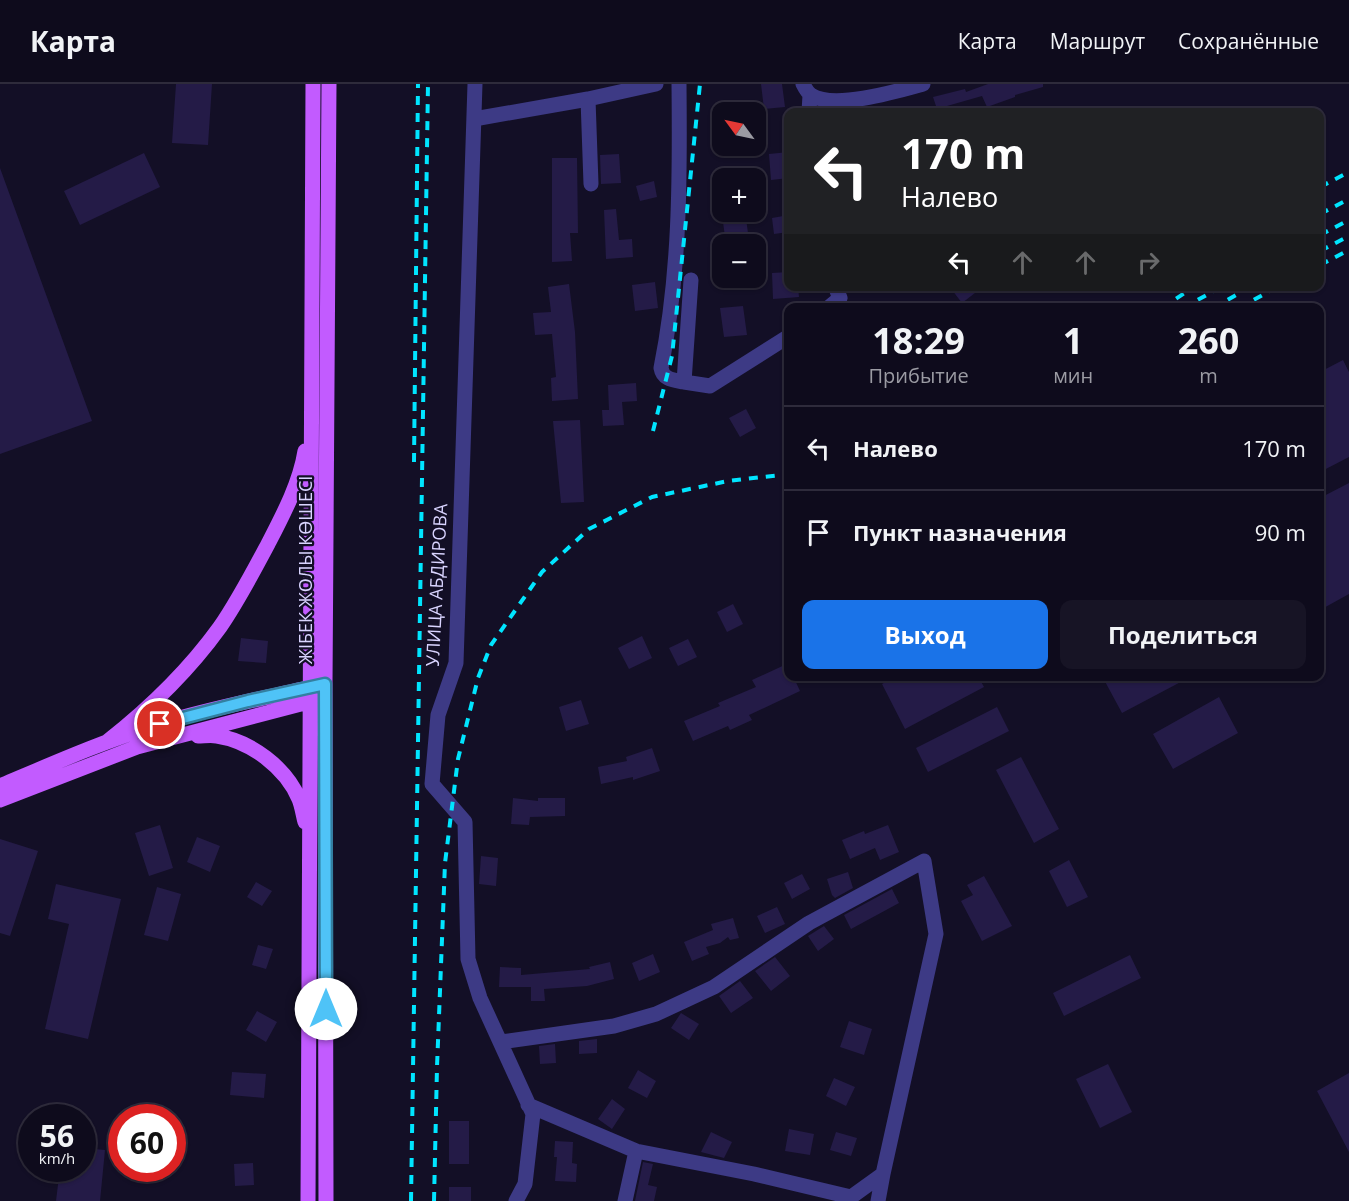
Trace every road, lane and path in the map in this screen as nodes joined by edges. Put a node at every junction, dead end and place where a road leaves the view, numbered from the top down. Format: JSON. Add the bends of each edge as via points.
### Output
{"nodes":[{"id":1,"x":313,"y":84,"type":"edge"},
{"id":2,"x":329,"y":84,"type":"edge"},
{"id":3,"x":475,"y":84,"type":"edge"},
{"id":4,"x":656,"y":84,"type":"edge"},
{"id":5,"x":679,"y":84,"type":"edge"},
{"id":6,"x":923,"y":84,"type":"edge"},
{"id":7,"x":806,"y":89,"type":"edge"},
{"id":8,"x":588,"y":99,"type":"junction"},
{"id":9,"x":808,"y":108,"type":"edge"},
{"id":10,"x":474,"y":119,"type":"junction"},
{"id":11,"x":591,"y":184,"type":"dead end"},
{"id":12,"x":691,"y":280,"type":"dead end"},
{"id":13,"x":837,"y":291,"type":"edge"},
{"id":14,"x":834,"y":303,"type":"edge"},
{"id":15,"x":784,"y":339,"type":"edge"},
{"id":16,"x":684,"y":382,"type":"junction"},
{"id":17,"x":312,"y":414,"type":"junction"},
{"id":18,"x":318,"y":693,"type":"junction"},
{"id":19,"x":175,"y":736,"type":"junction"},
{"id":20,"x":108,"y":741,"type":"junction"},
{"id":21,"x":0,"y":786,"type":"edge"},
{"id":22,"x":0,"y":800,"type":"edge"},
{"id":23,"x":310,"y":848,"type":"junction"},
{"id":24,"x":501,"y":1042,"type":"junction"},
{"id":25,"x":528,"y":1105,"type":"junction"},
{"id":26,"x":636,"y":1150,"type":"junction"},
{"id":27,"x":883,"y":1174,"type":"junction"},
{"id":28,"x":308,"y":1201,"type":"edge"},
{"id":29,"x":326,"y":1201,"type":"edge"},
{"id":30,"x":516,"y":1201,"type":"edge"},
{"id":31,"x":625,"y":1201,"type":"edge"},
{"id":32,"x":878,"y":1201,"type":"edge"}],
"edges":[{"from":1,"to":17,"type":"main road"},
{"from":2,"to":18,"type":"main road","name":"ЖІБЕК ЖОЛЫ КӨШЕСІ"},
{"from":3,"to":10,"type":"street","name":"УЛИЦА АБДИРОВА"},
{"from":4,"to":8,"type":"street"},
{"from":5,"to":16,"type":"street","via":[[680,190],[661,368],[667,378]]},
{"from":6,"to":7,"type":"street","via":[[875,97],[824,100]]},
{"from":7,"to":9,"type":"street"},
{"from":8,"to":10,"type":"street"},
{"from":8,"to":11,"type":"street"},
{"from":10,"to":24,"type":"street","name":"УЛИЦА АБДИРОВА","via":[[456,663],[438,715],[432,783],[465,822],[468,959],[480,998]]},
{"from":12,"to":16,"type":"street"},
{"from":13,"to":14,"type":"street","via":[[840,298]]},
{"from":15,"to":16,"type":"street","via":[[710,386]]},
{"from":17,"to":18,"type":"main road"},
{"from":17,"to":20,"type":"main road","via":[[302,469],[282,516],[220,627],[187,669]]},
{"from":18,"to":19,"type":"main road"},
{"from":18,"to":20,"type":"main road","via":[[248,701]]},
{"from":18,"to":23,"type":"main road"},
{"from":18,"to":29,"type":"main road","name":"ЖІБЕК ЖОЛЫ КӨШЕСІ"},
{"from":19,"to":22,"type":"main road"},
{"from":19,"to":23,"type":"main road","via":[[217,735],[263,756],[286,776],[300,800]]},
{"from":20,"to":21,"type":"main road"},
{"from":23,"to":28,"type":"main road"},
{"from":24,"to":25,"type":"street","name":"УЛИЦА АБДИРОВА"},
{"from":24,"to":27,"type":"street","via":[[614,1026],[656,1014],[714,987],[809,923],[924,861],[936,934]]},
{"from":25,"to":26,"type":"street"},
{"from":25,"to":30,"type":"street","name":"УЛИЦА АБДИРОВА","via":[[533,1114],[525,1184]]},
{"from":26,"to":27,"type":"street","via":[[851,1197]]},
{"from":26,"to":31,"type":"street"},
{"from":27,"to":32,"type":"street"}]}
